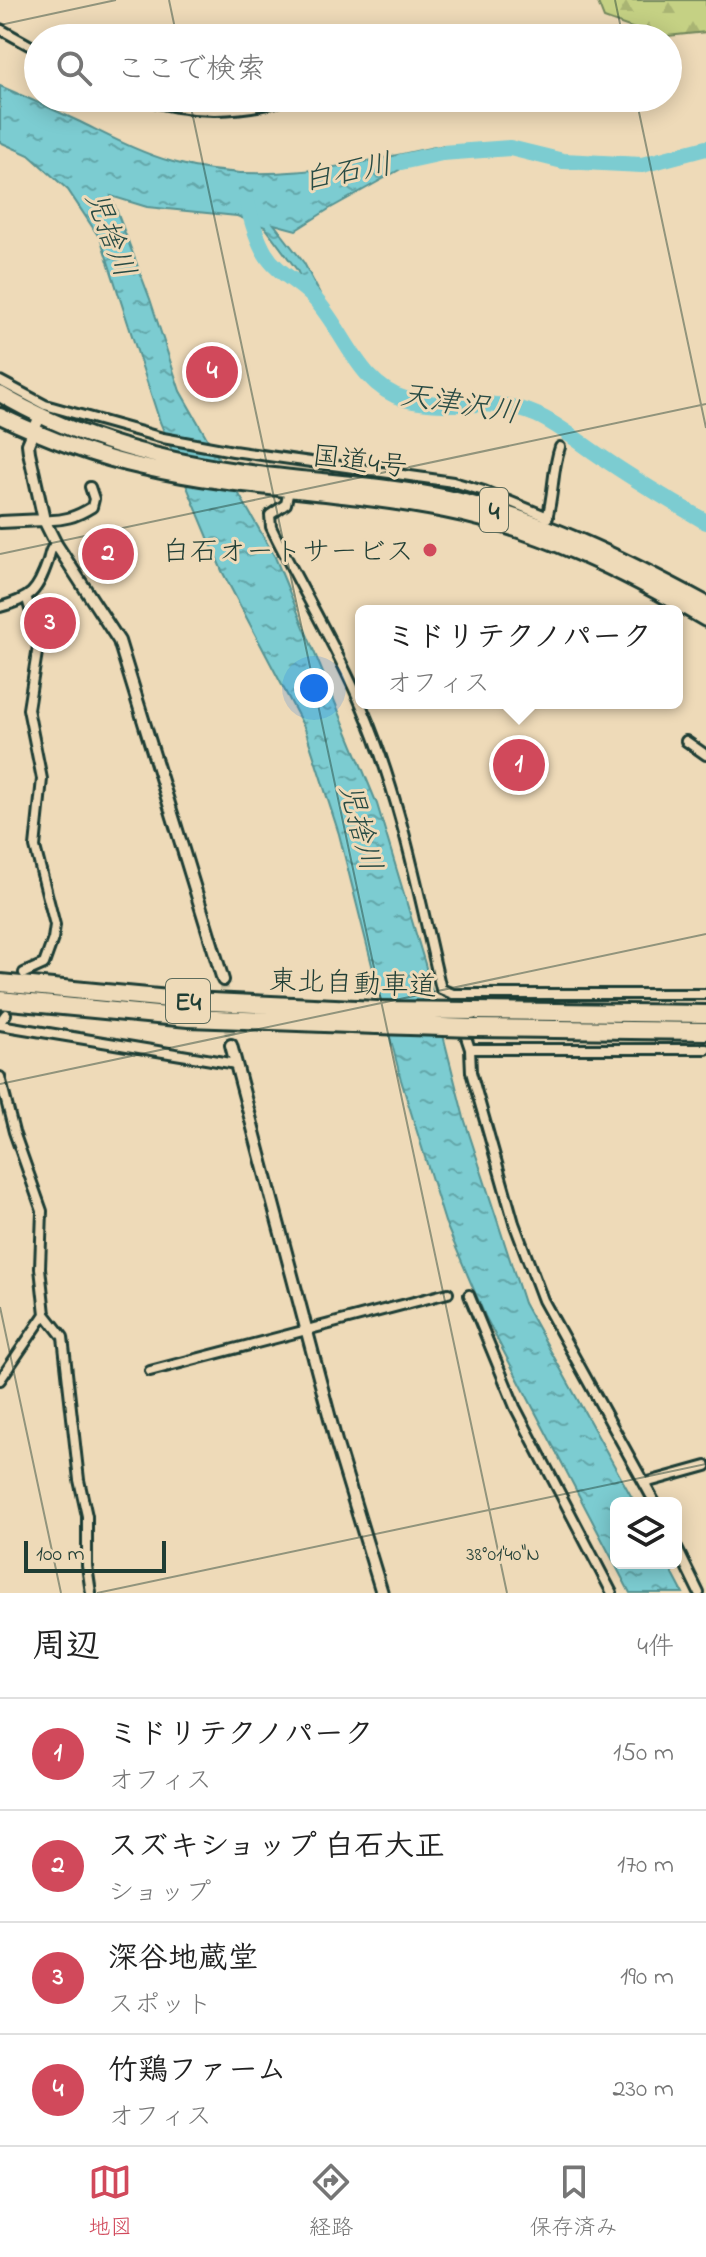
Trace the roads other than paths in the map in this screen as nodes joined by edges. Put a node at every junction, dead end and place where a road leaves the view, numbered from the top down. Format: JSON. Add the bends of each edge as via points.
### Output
{"nodes":[{"id":1,"x":0,"y":29,"type":"edge"},
{"id":2,"x":24,"y":42,"type":"edge"},
{"id":3,"x":0,"y":381,"type":"edge"},
{"id":4,"x":0,"y":394,"type":"edge"},
{"id":5,"x":0,"y":416,"type":"edge"},
{"id":6,"x":40,"y":416,"type":"junction"},
{"id":7,"x":33,"y":431,"type":"junction"},
{"id":8,"x":560,"y":447,"type":"dead end"},
{"id":9,"x":168,"y":466,"type":"junction"},
{"id":10,"x":268,"y":481,"type":"junction"},
{"id":11,"x":90,"y":487,"type":"dead end"},
{"id":12,"x":289,"y":490,"type":"junction"},
{"id":13,"x":44,"y":520,"type":"junction"},
{"id":14,"x":0,"y":522,"type":"edge"},
{"id":15,"x":545,"y":527,"type":"junction"},
{"id":16,"x":56,"y":544,"type":"junction"},
{"id":17,"x":27,"y":599,"type":"junction"},
{"id":18,"x":706,"y":604,"type":"edge"},
{"id":19,"x":680,"y":605,"type":"edge"},
{"id":20,"x":0,"y":607,"type":"edge"},
{"id":21,"x":683,"y":607,"type":"edge"},
{"id":22,"x":706,"y":619,"type":"edge"},
{"id":23,"x":355,"y":694,"type":"edge"},
{"id":24,"x":362,"y":709,"type":"edge"},
{"id":25,"x":686,"y":741,"type":"dead end"},
{"id":26,"x":706,"y":755,"type":"edge"},
{"id":27,"x":24,"y":973,"type":"dead end"},
{"id":28,"x":223,"y":980,"type":"tunnel mouth"},
{"id":29,"x":0,"y":983,"type":"edge"},
{"id":30,"x":453,"y":994,"type":"junction"},
{"id":31,"x":706,"y":994,"type":"edge"},
{"id":32,"x":706,"y":1014,"type":"edge"},
{"id":33,"x":2,"y":1015,"type":"edge"},
{"id":34,"x":377,"y":1018,"type":"junction"},
{"id":35,"x":706,"y":1031,"type":"edge"},
{"id":36,"x":231,"y":1045,"type":"tunnel mouth"},
{"id":37,"x":470,"y":1049,"type":"junction"},
{"id":38,"x":706,"y":1049,"type":"edge"},
{"id":39,"x":236,"y":1064,"type":"junction"},
{"id":40,"x":0,"y":1077,"type":"edge"},
{"id":41,"x":448,"y":1293,"type":"dead end"},
{"id":42,"x":469,"y":1295,"type":"dead end"},
{"id":43,"x":45,"y":1314,"type":"junction"},
{"id":44,"x":306,"y":1331,"type":"junction"},
{"id":45,"x":150,"y":1371,"type":"dead end"},
{"id":46,"x":0,"y":1380,"type":"edge"},
{"id":47,"x":706,"y":1466,"type":"edge"},
{"id":48,"x":645,"y":1483,"type":"junction"},
{"id":49,"x":652,"y":1497,"type":"edge"},
{"id":50,"x":682,"y":1558,"type":"edge"},
{"id":51,"x":91,"y":1593,"type":"edge"},
{"id":52,"x":382,"y":1593,"type":"edge"},
{"id":53,"x":612,"y":1593,"type":"edge"},
{"id":54,"x":699,"y":1593,"type":"edge"}],
"edges":[{"from":1,"to":2,"type":"street"},
{"from":3,"to":15,"type":"street","via":[[45,405],[163,438],[453,482],[484,491]]},
{"from":4,"to":6,"type":"highway","name":"国道4号","number":"4"},
{"from":5,"to":7,"type":"highway","name":"国道4号","number":"4"},
{"from":6,"to":7,"type":"street"},
{"from":6,"to":9,"type":"highway","name":"国道4号","number":"4"},
{"from":7,"to":9,"type":"highway","name":"国道4号","number":"4","via":[[99,456]]},
{"from":7,"to":13,"type":"street","via":[[29,452]]},
{"from":8,"to":15,"type":"street"},
{"from":9,"to":10,"type":"highway","name":"国道4号","number":"4"},
{"from":10,"to":12,"type":"highway","name":"国道4号","number":"4"},
{"from":10,"to":15,"type":"highway","name":"国道4号","number":"4","via":[[365,485],[447,498]]},
{"from":11,"to":13,"type":"street","via":[[92,507],[69,518]]},
{"from":12,"to":15,"type":"highway","name":"国道4号","number":"4"},
{"from":12,"to":23,"type":"street","via":[[286,504],[270,515],[271,527]]},
{"from":13,"to":14,"type":"street"},
{"from":13,"to":16,"type":"street"},
{"from":15,"to":18,"type":"highway","name":"国道4号","number":"4"},
{"from":15,"to":19,"type":"highway","name":"国道4号","number":"4"},
{"from":16,"to":17,"type":"street"},
{"from":16,"to":28,"type":"street","via":[[119,641]]},
{"from":17,"to":20,"type":"street"},
{"from":17,"to":27,"type":"street","via":[[39,640],[28,709],[42,779],[35,847],[55,925],[44,964]]},
{"from":21,"to":22,"type":"highway","name":"国道4号","number":"4"},
{"from":24,"to":30,"type":"street","via":[[413,869],[441,989]]},
{"from":25,"to":26,"type":"street"},
{"from":29,"to":34,"type":"highway","name":"東北自動車道","number":"E4"},
{"from":30,"to":31,"type":"street"},
{"from":30,"to":37,"type":"street"},
{"from":32,"to":34,"type":"highway","name":"東北自動車道","number":"E4","bridge":true,"via":[[472,1011]]},
{"from":33,"to":34,"type":"highway","name":"東北自動車道","number":"E4"},
{"from":33,"to":39,"type":"street"},
{"from":34,"to":35,"type":"highway","name":"東北自動車道","number":"E4","bridge":true,"via":[[476,1028]]},
{"from":36,"to":39,"type":"street"},
{"from":37,"to":38,"type":"street"},
{"from":37,"to":48,"type":"street","via":[[471,1072],[524,1256]]},
{"from":39,"to":44,"type":"street"},
{"from":40,"to":43,"type":"street","via":[[42,1211]]},
{"from":41,"to":44,"type":"street"},
{"from":42,"to":53,"type":"street","via":[[515,1407]]},
{"from":43,"to":46,"type":"street"},
{"from":43,"to":51,"type":"street","via":[[63,1337],[87,1516]]},
{"from":44,"to":45,"type":"street"},
{"from":44,"to":52,"type":"street"},
{"from":47,"to":48,"type":"street"},
{"from":48,"to":49,"type":"street"},
{"from":50,"to":54,"type":"street"}]}
